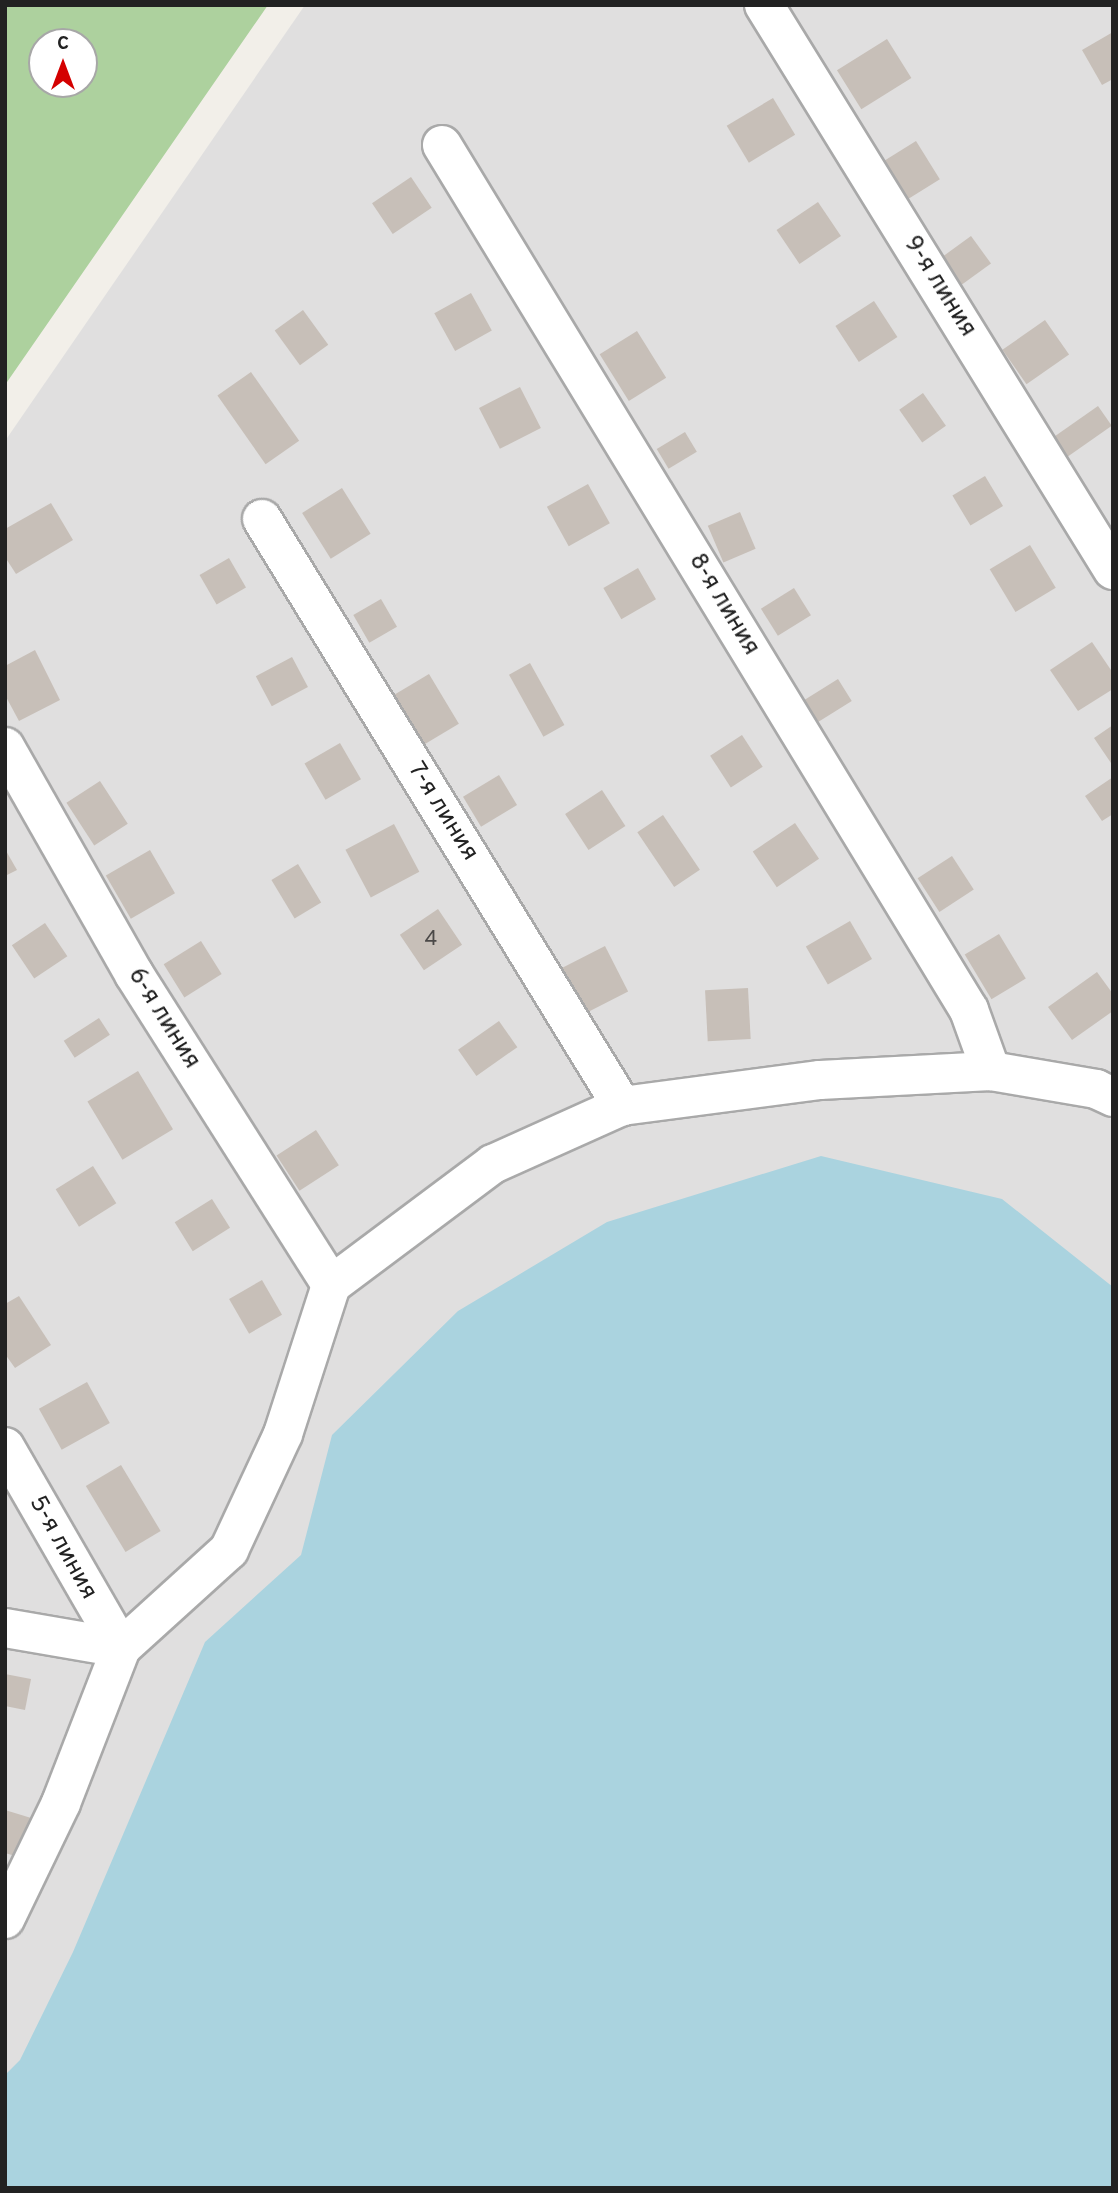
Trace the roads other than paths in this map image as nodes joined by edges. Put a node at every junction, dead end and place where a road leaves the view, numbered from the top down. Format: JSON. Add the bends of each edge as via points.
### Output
{"nodes":[{"id":1,"x":764,"y":5,"type":"edge"},
{"id":2,"x":442,"y":145,"type":"dead end"},
{"id":3,"x":261,"y":519,"type":"dead end"},
{"id":4,"x":1113,"y":570,"type":"edge"},
{"id":5,"x":5,"y":747,"type":"edge"},
{"id":6,"x":991,"y":1071,"type":"junction"},
{"id":7,"x":1113,"y":1097,"type":"edge"},
{"id":8,"x":622,"y":1106,"type":"junction"},
{"id":9,"x":331,"y":1284,"type":"junction"},
{"id":10,"x":5,"y":1447,"type":"edge"},
{"id":11,"x":5,"y":1628,"type":"edge"},
{"id":12,"x":121,"y":1648,"type":"junction"},
{"id":13,"x":5,"y":1919,"type":"edge"}],
"edges":[{"from":1,"to":4,"type":"street","name":"9-я линия"},
{"from":2,"to":6,"type":"street","name":"8-я линия","via":[[969,1010]]},
{"from":3,"to":8,"type":"street","name":"7-я линия"},
{"from":5,"to":9,"type":"street","name":"6-я линия","via":[[134,974]]},
{"from":6,"to":7,"type":"street","via":[[1096,1089]]},
{"from":6,"to":8,"type":"street","via":[[820,1080]]},
{"from":8,"to":9,"type":"street","via":[[493,1164]]},
{"from":9,"to":12,"type":"street","via":[[283,1434],[229,1550]]},
{"from":10,"to":12,"type":"street","name":"5-я линия"},
{"from":11,"to":12,"type":"street"},
{"from":12,"to":13,"type":"street","via":[[61,1803]]}]}
